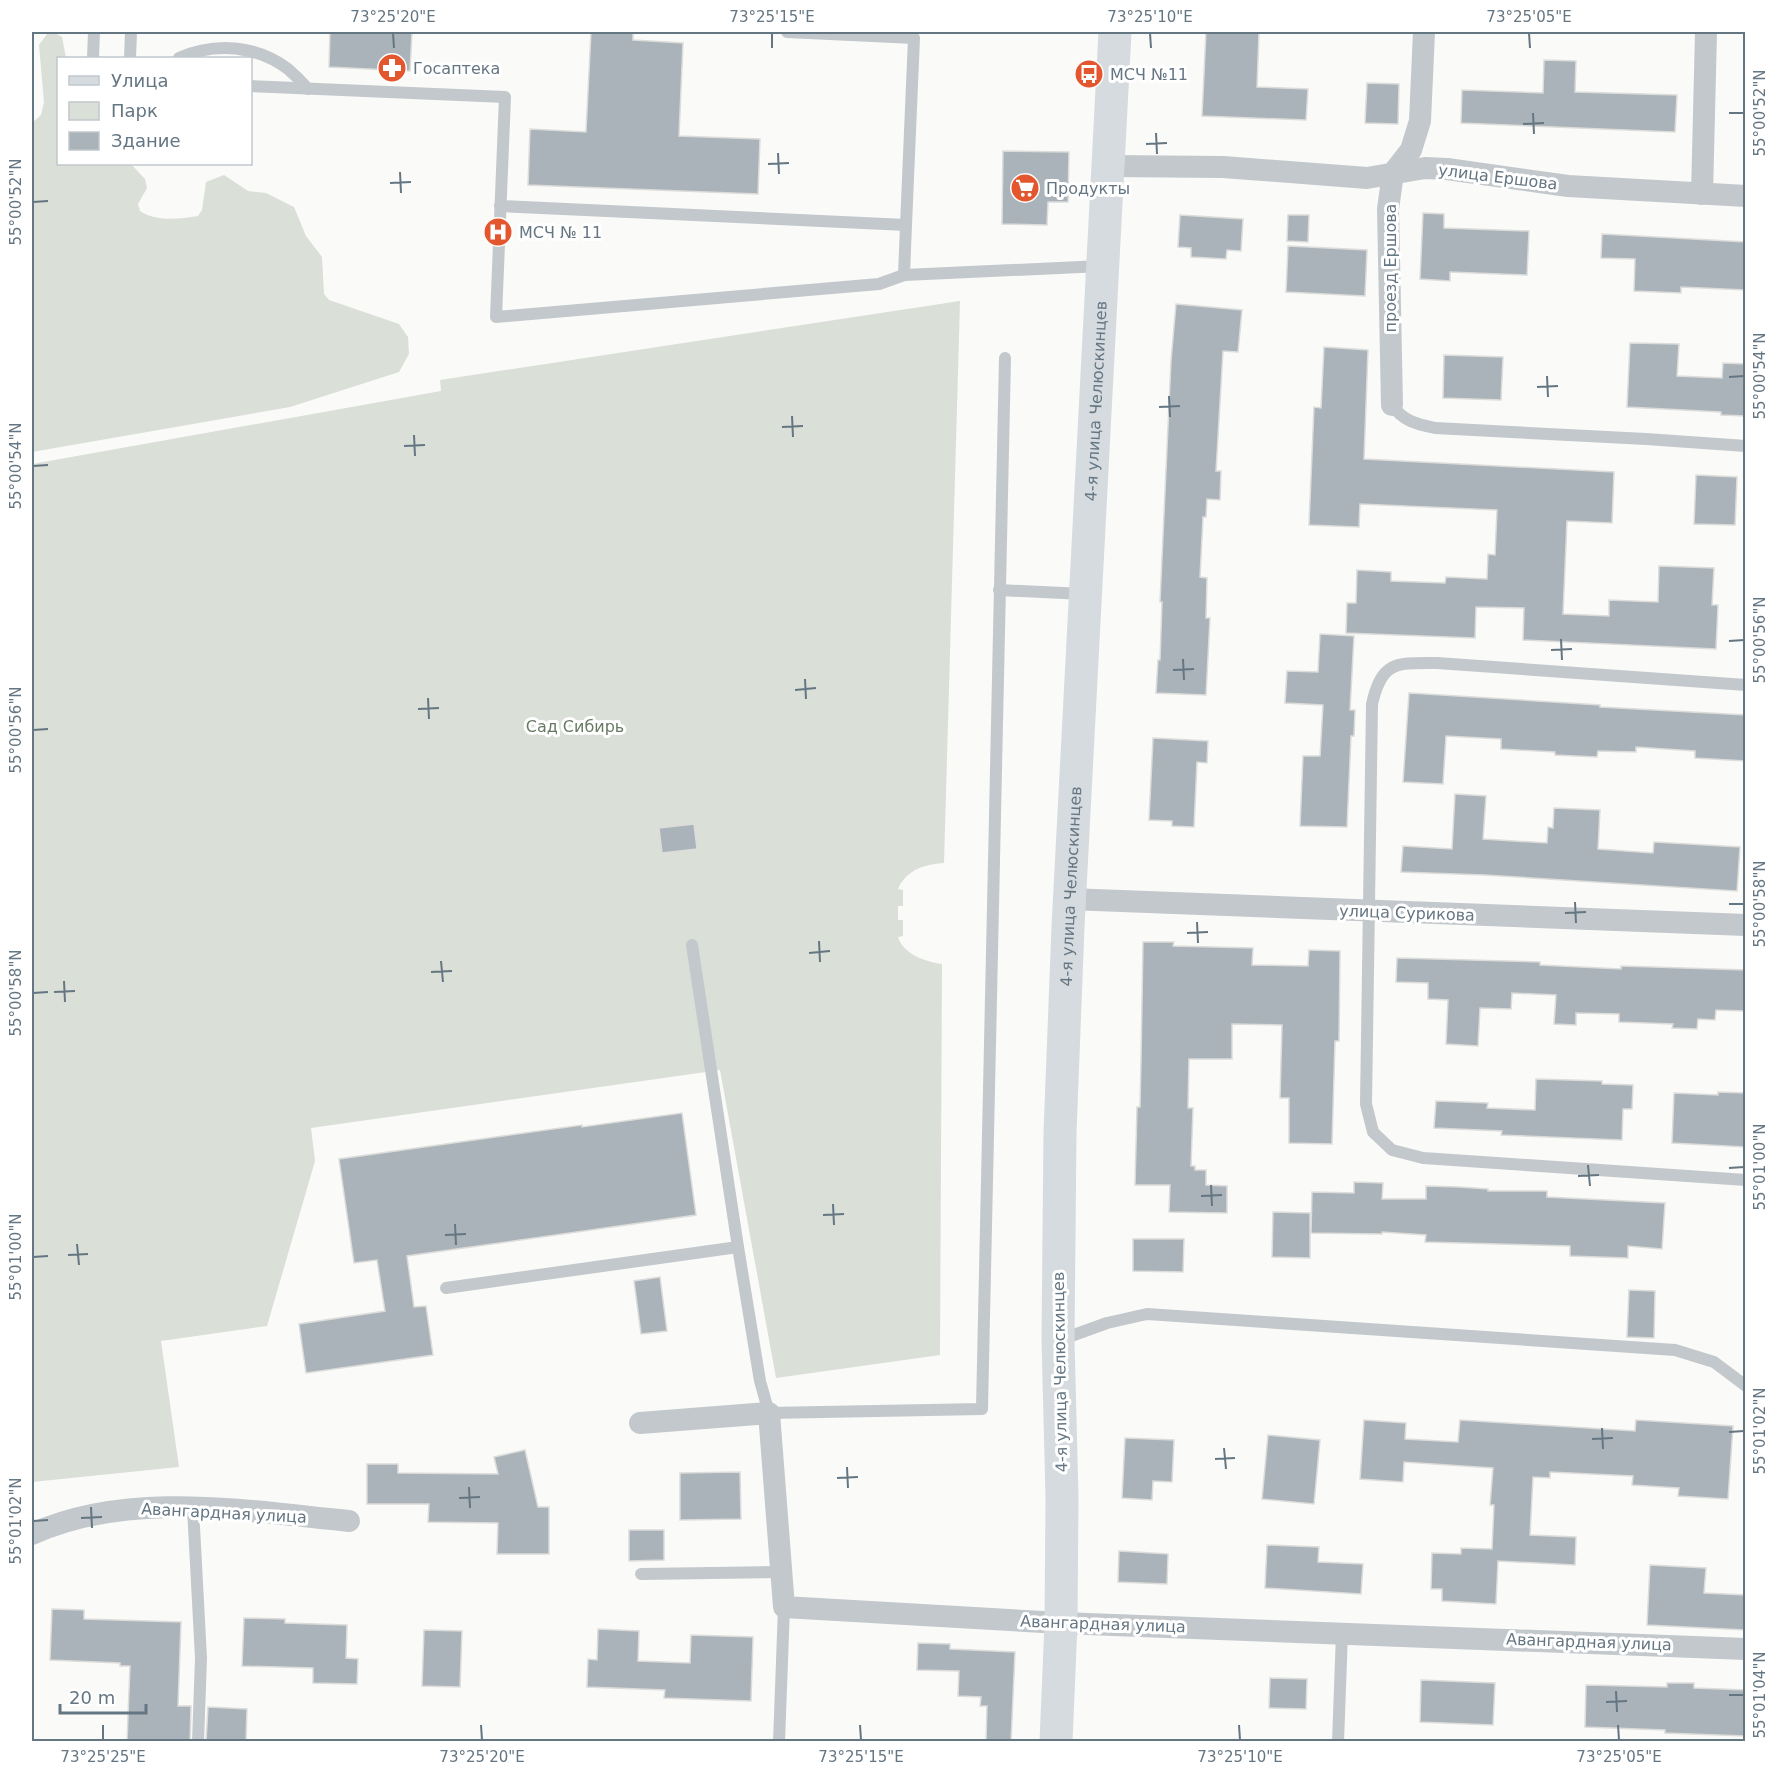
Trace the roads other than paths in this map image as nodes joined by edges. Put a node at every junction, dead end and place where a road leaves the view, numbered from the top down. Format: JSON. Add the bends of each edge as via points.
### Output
{"nodes":[{"id":1,"x":94,"y":32,"type":"edge"},
{"id":2,"x":131,"y":32,"type":"edge"},
{"id":3,"x":787,"y":32,"type":"edge"},
{"id":4,"x":1115,"y":32,"type":"edge"},
{"id":5,"x":1424,"y":32,"type":"edge"},
{"id":6,"x":1706,"y":32,"type":"edge"},
{"id":7,"x":93,"y":57,"type":"edge"},
{"id":8,"x":130,"y":57,"type":"edge"},
{"id":9,"x":180,"y":57,"type":"edge"},
{"id":10,"x":252,"y":86,"type":"edge"},
{"id":11,"x":308,"y":89,"type":"junction"},
{"id":12,"x":1108,"y":166,"type":"junction"},
{"id":13,"x":1393,"y":173,"type":"junction"},
{"id":14,"x":1702,"y":194,"type":"junction"},
{"id":15,"x":1746,"y":196,"type":"edge"},
{"id":16,"x":500,"y":206,"type":"junction"},
{"id":17,"x":906,"y":225,"type":"junction"},
{"id":18,"x":1103,"y":266,"type":"junction"},
{"id":19,"x":904,"y":274,"type":"junction"},
{"id":20,"x":1005,"y":358,"type":"dead end"},
{"id":21,"x":1392,"y":405,"type":"joint"},
{"id":22,"x":1746,"y":446,"type":"edge"},
{"id":23,"x":999,"y":590,"type":"junction"},
{"id":24,"x":1085,"y":594,"type":"junction"},
{"id":25,"x":1746,"y":685,"type":"edge"},
{"id":26,"x":1069,"y":899,"type":"junction"},
{"id":27,"x":1370,"y":911,"type":"junction"},
{"id":28,"x":1746,"y":925,"type":"edge"},
{"id":29,"x":692,"y":945,"type":"dead end"},
{"id":30,"x":1746,"y":1180,"type":"edge"},
{"id":31,"x":738,"y":1247,"type":"junction"},
{"id":32,"x":446,"y":1288,"type":"dead end"},
{"id":33,"x":1058,"y":1340,"type":"junction"},
{"id":34,"x":1746,"y":1386,"type":"edge"},
{"id":35,"x":769,"y":1413,"type":"junction"},
{"id":36,"x":640,"y":1423,"type":"dead end"},
{"id":37,"x":193,"y":1508,"type":"junction"},
{"id":38,"x":349,"y":1521,"type":"dead end"},
{"id":39,"x":32,"y":1534,"type":"edge"},
{"id":40,"x":782,"y":1572,"type":"junction"},
{"id":41,"x":641,"y":1574,"type":"dead end"},
{"id":42,"x":784,"y":1607,"type":"junction"},
{"id":43,"x":1061,"y":1623,"type":"junction"},
{"id":44,"x":1342,"y":1633,"type":"junction"},
{"id":45,"x":1746,"y":1649,"type":"edge"},
{"id":46,"x":198,"y":1742,"type":"edge"},
{"id":47,"x":779,"y":1742,"type":"edge"},
{"id":48,"x":1056,"y":1742,"type":"edge"},
{"id":49,"x":1338,"y":1742,"type":"edge"}],
"edges":[{"from":1,"to":7,"type":"lane"},
{"from":2,"to":8,"type":"lane"},
{"from":3,"to":17,"type":"lane","via":[[914,38]]},
{"from":4,"to":12,"type":"main road","name":"4-я улица Челюскинцев"},
{"from":5,"to":13,"type":"street","name":"проезд Ершова","via":[[1420,121],[1411,150]]},
{"from":6,"to":14,"type":"street"},
{"from":9,"to":11,"type":"lane","via":[[194,51],[240,48],[262,54],[288,69]]},
{"from":10,"to":11,"type":"lane"},
{"from":11,"to":16,"type":"lane","via":[[505,98]]},
{"from":12,"to":13,"type":"street","name":"улица Ершова","via":[[1223,167],[1367,178]]},
{"from":12,"to":18,"type":"main road","name":"4-я улица Челюскинцев"},
{"from":13,"to":14,"type":"street","name":"улица Ершова","via":[[1448,169],[1568,186]]},
{"from":13,"to":21,"type":"street","name":"проезд Ершова","via":[[1388,209]]},
{"from":14,"to":15,"type":"street","name":"улица Ершова"},
{"from":16,"to":17,"type":"lane"},
{"from":16,"to":19,"type":"lane","via":[[495,317],[879,284]]},
{"from":17,"to":19,"type":"lane"},
{"from":18,"to":19,"type":"lane"},
{"from":18,"to":24,"type":"main road","name":"4-я улица Челюскинцев"},
{"from":20,"to":23,"type":"lane"},
{"from":21,"to":22,"type":"lane","via":[[1412,423],[1435,428]]},
{"from":23,"to":24,"type":"lane"},
{"from":23,"to":35,"type":"lane","via":[[982,1408]]},
{"from":24,"to":26,"type":"main road","name":"4-я улица Челюскинцев"},
{"from":25,"to":27,"type":"lane","via":[[1437,663],[1406,663],[1388,669],[1377,684],[1372,704]]},
{"from":26,"to":27,"type":"street","name":"улица Сурикова"},
{"from":26,"to":33,"type":"main road","name":"4-я улица Челюскинцев","via":[[1060,1133]]},
{"from":27,"to":28,"type":"street","name":"улица Сурикова"},
{"from":27,"to":30,"type":"lane","via":[[1366,1104],[1372,1132],[1392,1150],[1423,1158]]},
{"from":29,"to":31,"type":"lane"},
{"from":31,"to":32,"type":"lane"},
{"from":31,"to":35,"type":"lane"},
{"from":33,"to":34,"type":"lane","via":[[1147,1314],[1675,1350],[1714,1362]]},
{"from":33,"to":43,"type":"main road","name":"4-я улица Челюскинцев"},
{"from":35,"to":36,"type":"street"},
{"from":35,"to":40,"type":"street"},
{"from":37,"to":38,"type":"street","name":"Авангардная улица"},
{"from":37,"to":39,"type":"street","name":"Авангардная улица","via":[[101,1512]]},
{"from":37,"to":46,"type":"lane","via":[[201,1658]]},
{"from":40,"to":41,"type":"lane"},
{"from":40,"to":42,"type":"street"},
{"from":42,"to":43,"type":"street","name":"Авангардная улица"},
{"from":42,"to":47,"type":"lane"},
{"from":43,"to":44,"type":"street","name":"Авангардная улица"},
{"from":43,"to":48,"type":"main road","name":"4-я улица Челюскинцев"},
{"from":44,"to":45,"type":"street","name":"Авангардная улица"},
{"from":44,"to":49,"type":"lane"}]}
